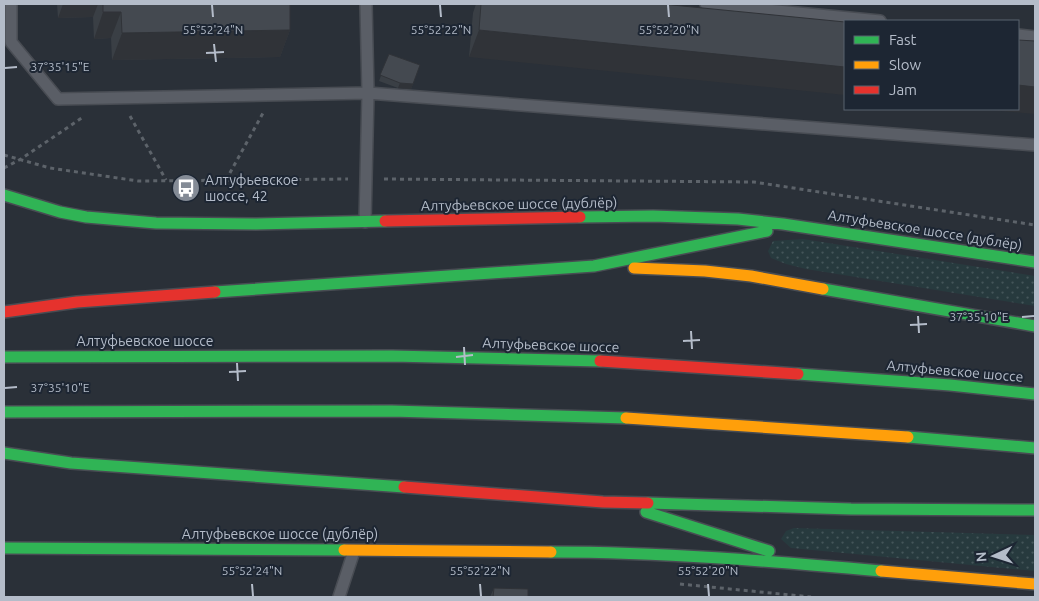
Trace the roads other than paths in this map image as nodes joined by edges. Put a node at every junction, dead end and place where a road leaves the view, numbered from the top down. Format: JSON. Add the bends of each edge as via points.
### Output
{"nodes":[{"id":1,"x":10,"y":4,"type":"edge"},
{"id":2,"x":366,"y":4,"type":"edge"},
{"id":3,"x":706,"y":4,"type":"edge"},
{"id":4,"x":870,"y":20,"type":"edge"},
{"id":5,"x":1019,"y":35,"type":"edge"},
{"id":6,"x":1035,"y":37,"type":"edge"},
{"id":7,"x":368,"y":93,"type":"junction"},
{"id":8,"x":1035,"y":145,"type":"edge"},
{"id":9,"x":4,"y":195,"type":"edge"},
{"id":10,"x":581,"y":217,"type":"junction"},
{"id":11,"x":366,"y":223,"type":"junction"},
{"id":12,"x":628,"y":227,"type":"dead end"},
{"id":13,"x":823,"y":230,"type":"junction"},
{"id":14,"x":668,"y":242,"type":"dead end"},
{"id":15,"x":685,"y":247,"type":"junction"},
{"id":16,"x":708,"y":256,"type":"dead end"},
{"id":17,"x":724,"y":262,"type":"dead end"},
{"id":18,"x":1035,"y":262,"type":"edge"},
{"id":19,"x":578,"y":268,"type":"junction"},
{"id":20,"x":783,"y":281,"type":"junction"},
{"id":21,"x":4,"y":312,"type":"edge"},
{"id":22,"x":1035,"y":326,"type":"edge"},
{"id":23,"x":4,"y":357,"type":"edge"},
{"id":24,"x":1035,"y":394,"type":"edge"},
{"id":25,"x":4,"y":412,"type":"edge"},
{"id":26,"x":1035,"y":448,"type":"edge"},
{"id":27,"x":4,"y":453,"type":"edge"},
{"id":28,"x":603,"y":502,"type":"junction"},
{"id":29,"x":813,"y":507,"type":"junction"},
{"id":30,"x":1035,"y":510,"type":"edge"},
{"id":31,"x":747,"y":518,"type":"dead end"},
{"id":32,"x":719,"y":525,"type":"dead end"},
{"id":33,"x":700,"y":529,"type":"junction"},
{"id":34,"x":678,"y":534,"type":"dead end"},
{"id":35,"x":638,"y":543,"type":"dead end"},
{"id":36,"x":4,"y":548,"type":"edge"},
{"id":37,"x":354,"y":550,"type":"junction"},
{"id":38,"x":582,"y":550,"type":"junction"},
{"id":39,"x":842,"y":567,"type":"junction"},
{"id":40,"x":1035,"y":584,"type":"edge"},
{"id":41,"x":339,"y":597,"type":"edge"}],
"edges":[{"from":1,"to":7,"type":"lane","via":[[11,42],[58,99]]},
{"from":2,"to":7,"type":"lane"},
{"from":3,"to":4,"type":"lane"},
{"from":5,"to":6,"type":"lane"},
{"from":7,"to":8,"type":"lane"},
{"from":7,"to":11,"type":"lane"},
{"from":9,"to":11,"type":"main road","name":"Алтуфьевское шоссе (дублёр)","via":[[60,212],[116,220],[203,224]]},
{"from":10,"to":11,"type":"main road","name":"Алтуфьевское шоссе (дублёр)"},
{"from":10,"to":12,"type":"main road"},
{"from":10,"to":13,"type":"main road","name":"Алтуфьевское шоссе (дублёр)","via":[[688,216]]},
{"from":13,"to":15,"type":"main road","via":[[771,230]]},
{"from":13,"to":18,"type":"main road","name":"Алтуфьевское шоссе (дублёр)"},
{"from":14,"to":15,"type":"main road"},
{"from":15,"to":16,"type":"main road"},
{"from":15,"to":19,"type":"main road"},
{"from":17,"to":20,"type":"main road"},
{"from":19,"to":20,"type":"main road","via":[[705,271]]},
{"from":19,"to":21,"type":"main road","via":[[77,302]]},
{"from":20,"to":22,"type":"main road"},
{"from":23,"to":24,"type":"main road","name":"Алтуфьевское шоссе","via":[[392,356],[570,360],[940,384]]},
{"from":25,"to":26,"type":"main road","via":[[392,411],[558,415]]},
{"from":27,"to":28,"type":"main road","via":[[71,463]]},
{"from":28,"to":29,"type":"main road"},
{"from":28,"to":33,"type":"main road","via":[[639,509]]},
{"from":29,"to":30,"type":"main road"},
{"from":29,"to":31,"type":"main road"},
{"from":32,"to":33,"type":"main road"},
{"from":33,"to":34,"type":"main road"},
{"from":33,"to":39,"type":"main road","via":[[778,554]]},
{"from":35,"to":38,"type":"main road"},
{"from":36,"to":37,"type":"main road","name":"Алтуфьевское шоссе (дублёр)"},
{"from":37,"to":38,"type":"main road","name":"Алтуфьевское шоссе (дублёр)"},
{"from":37,"to":41,"type":"lane"},
{"from":38,"to":39,"type":"main road","name":"Алтуфьевское шоссе (дублёр)"},
{"from":39,"to":40,"type":"main road","name":"Алтуфьевское шоссе (дублёр)"}]}
